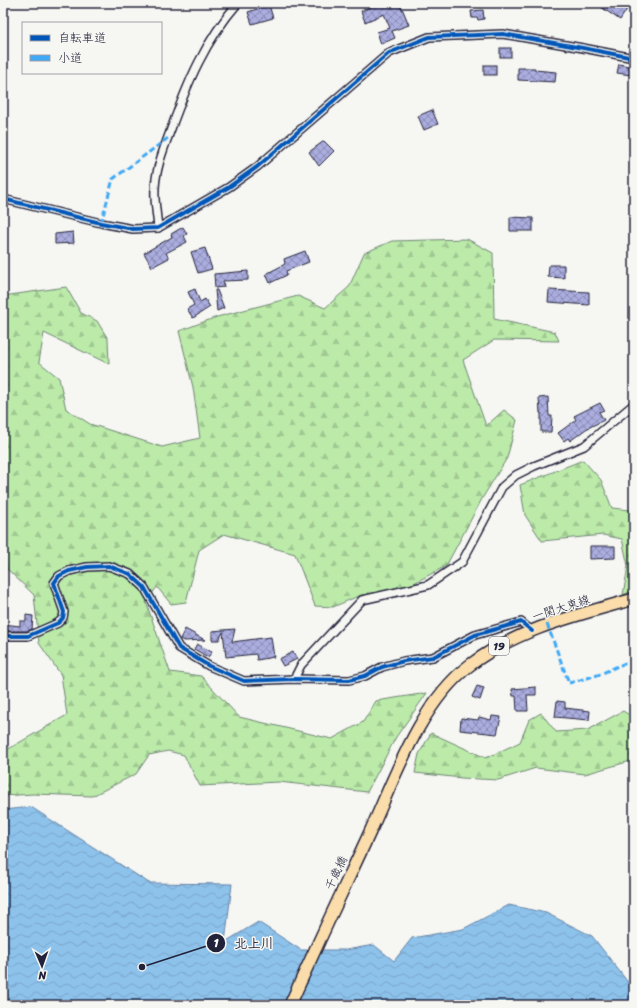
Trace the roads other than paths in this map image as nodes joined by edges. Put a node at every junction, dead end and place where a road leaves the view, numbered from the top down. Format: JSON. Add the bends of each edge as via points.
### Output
{"nodes":[{"id":1,"x":238,"y":3,"type":"edge"},
{"id":2,"x":634,"y":58,"type":"edge"},
{"id":3,"x":3,"y":199,"type":"edge"},
{"id":4,"x":158,"y":228,"type":"junction"},
{"id":5,"x":634,"y":404,"type":"edge"},
{"id":6,"x":634,"y":599,"type":"edge"},
{"id":7,"x":532,"y":631,"type":"junction"},
{"id":8,"x":3,"y":636,"type":"edge"},
{"id":9,"x":294,"y":679,"type":"junction"},
{"id":10,"x":406,"y":753,"type":"joint"},
{"id":11,"x":290,"y":1005,"type":"edge"}],
"edges":[{"from":1,"to":4,"type":"street","via":[[223,20],[200,58],[181,100],[154,189]]},
{"from":2,"to":4,"type":"street","via":[[504,34],[429,37],[389,53],[257,166],[229,187]]},
{"from":3,"to":4,"type":"street","via":[[133,229]]},
{"from":5,"to":9,"type":"street","via":[[584,446],[516,475],[502,487],[462,562],[428,585],[362,600],[301,665]]},
{"from":6,"to":7,"type":"main road","name":"一関大東線","number":"19","via":[[547,624]]},
{"from":7,"to":9,"type":"street","via":[[521,622],[504,626],[475,635],[433,658],[404,661],[349,680]]},
{"from":7,"to":10,"type":"main road","name":"一関大東線","number":"19","via":[[496,647],[450,683],[433,704]]},
{"from":8,"to":9,"type":"street","via":[[28,636],[58,623],[63,618],[64,612],[54,583],[58,576],[81,568],[109,566],[130,574],[144,587],[179,648],[209,666],[244,681]]},
{"from":10,"to":11,"type":"main road","name":"千歳橋","number":"19"}]}
